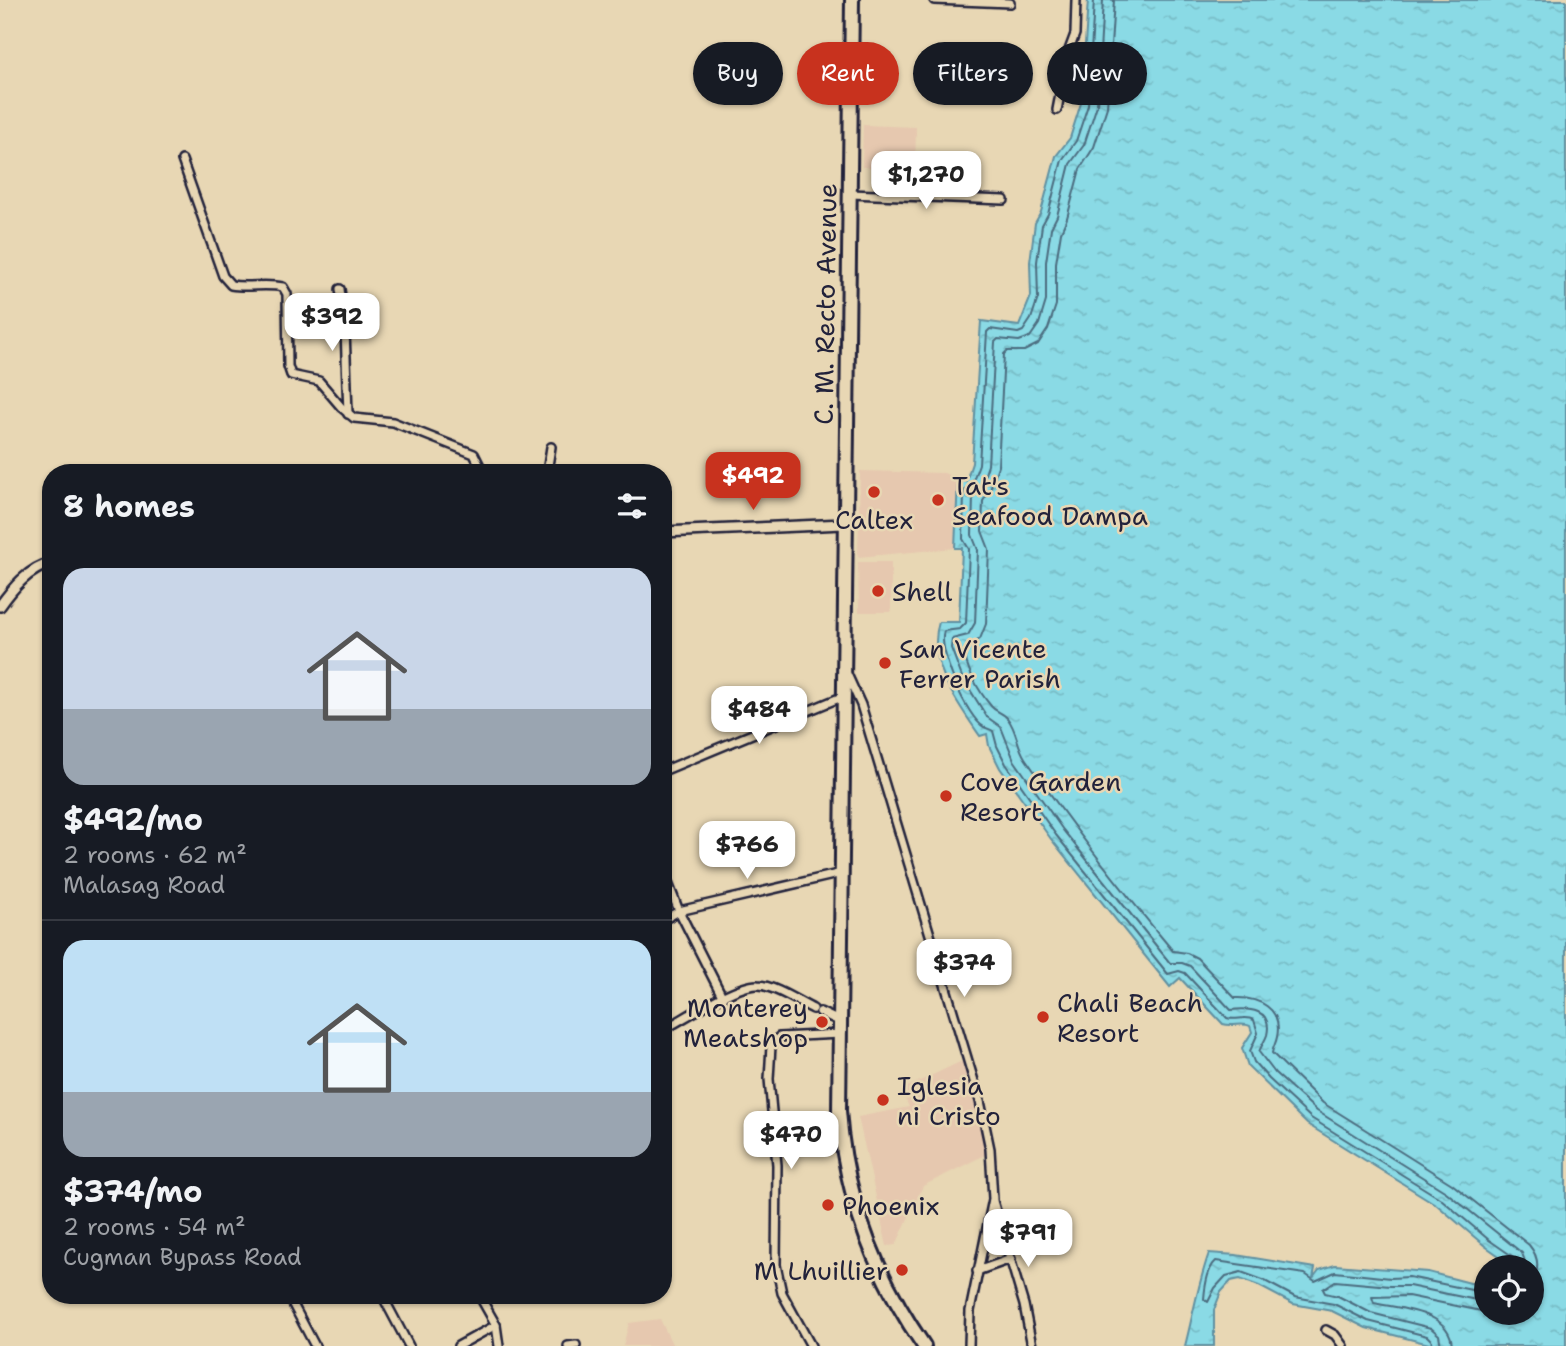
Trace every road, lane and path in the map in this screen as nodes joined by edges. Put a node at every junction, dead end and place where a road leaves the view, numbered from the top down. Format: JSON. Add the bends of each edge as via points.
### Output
{"nodes":[{"id":1,"x":852,"y":0,"type":"edge"},
{"id":2,"x":934,"y":0,"type":"edge"},
{"id":3,"x":1076,"y":0,"type":"edge"},
{"id":4,"x":1010,"y":3,"type":"dead end"},
{"id":5,"x":1057,"y":110,"type":"dead end"},
{"id":6,"x":182,"y":160,"type":"dead end"},
{"id":7,"x":849,"y":194,"type":"junction"},
{"id":8,"x":1004,"y":200,"type":"dead end"},
{"id":9,"x":340,"y":289,"type":"dead end"},
{"id":10,"x":349,"y":415,"type":"junction"},
{"id":11,"x":551,"y":447,"type":"dead end"},
{"id":12,"x":480,"y":464,"type":"edge"},
{"id":13,"x":548,"y":464,"type":"edge"},
{"id":14,"x":844,"y":524,"type":"junction"},
{"id":15,"x":672,"y":531,"type":"edge"},
{"id":16,"x":42,"y":565,"type":"edge"},
{"id":17,"x":0,"y":606,"type":"edge"},
{"id":18,"x":845,"y":668,"type":"junction"},
{"id":19,"x":844,"y":696,"type":"junction"},
{"id":20,"x":672,"y":767,"type":"edge"},
{"id":21,"x":842,"y":873,"type":"junction"},
{"id":22,"x":672,"y":893,"type":"edge"},
{"id":23,"x":679,"y":911,"type":"junction"},
{"id":24,"x":672,"y":915,"type":"edge"},
{"id":25,"x":723,"y":998,"type":"junction"},
{"id":26,"x":672,"y":1025,"type":"edge"},
{"id":27,"x":841,"y":1028,"type":"junction"},
{"id":28,"x":993,"y":1199,"type":"junction"},
{"id":29,"x":1011,"y":1259,"type":"junction"},
{"id":30,"x":977,"y":1271,"type":"junction"},
{"id":31,"x":293,"y":1304,"type":"edge"},
{"id":32,"x":387,"y":1304,"type":"edge"},
{"id":33,"x":484,"y":1304,"type":"edge"},
{"id":34,"x":496,"y":1325,"type":"junction"},
{"id":35,"x":1326,"y":1330,"type":"dead end"},
{"id":36,"x":315,"y":1346,"type":"edge"},
{"id":37,"x":409,"y":1346,"type":"edge"},
{"id":38,"x":458,"y":1346,"type":"edge"},
{"id":39,"x":499,"y":1346,"type":"edge"},
{"id":40,"x":811,"y":1346,"type":"edge"},
{"id":41,"x":924,"y":1346,"type":"edge"},
{"id":42,"x":969,"y":1346,"type":"edge"},
{"id":43,"x":1032,"y":1346,"type":"edge"},
{"id":44,"x":1343,"y":1346,"type":"edge"}],
"edges":[{"from":1,"to":7,"type":"highway","name":"C. M. Recto Avenue"},
{"from":2,"to":4,"type":"street"},
{"from":3,"to":5,"type":"street","via":[[1075,34]]},
{"from":6,"to":10,"type":"street","via":[[223,276],[230,285],[283,287],[291,375],[319,381]]},
{"from":7,"to":8,"type":"street"},
{"from":7,"to":14,"type":"highway","name":"C. M. Recto Avenue"},
{"from":9,"to":10,"type":"street"},
{"from":10,"to":12,"type":"street","via":[[393,422],[469,451]]},
{"from":11,"to":13,"type":"street"},
{"from":14,"to":15,"type":"street"},
{"from":14,"to":18,"type":"highway","name":"C. M. Recto Avenue"},
{"from":16,"to":17,"type":"street"},
{"from":18,"to":19,"type":"highway","name":"C. M. Recto Avenue"},
{"from":18,"to":28,"type":"street","via":[[861,705],[980,1101]]},
{"from":19,"to":20,"type":"street"},
{"from":19,"to":21,"type":"highway","name":"C. M. Recto Avenue"},
{"from":21,"to":23,"type":"street"},
{"from":21,"to":27,"type":"highway","name":"C. M. Recto Avenue"},
{"from":22,"to":23,"type":"street"},
{"from":23,"to":24,"type":"street"},
{"from":23,"to":25,"type":"street"},
{"from":25,"to":26,"type":"street"},
{"from":25,"to":27,"type":"street","via":[[757,985],[816,1011]]},
{"from":27,"to":40,"type":"street","via":[[779,1037],[771,1046],[776,1265],[782,1293]]},
{"from":27,"to":41,"type":"highway","name":"C. M. Recto Avenue","via":[[839,1111],[851,1192],[874,1259]]},
{"from":28,"to":29,"type":"street"},
{"from":28,"to":30,"type":"street"},
{"from":29,"to":30,"type":"street"},
{"from":29,"to":43,"type":"street"},
{"from":30,"to":42,"type":"street"},
{"from":31,"to":36,"type":"street"},
{"from":32,"to":37,"type":"street"},
{"from":33,"to":34,"type":"street"},
{"from":34,"to":38,"type":"street"},
{"from":34,"to":39,"type":"street"},
{"from":35,"to":44,"type":"street"}]}
